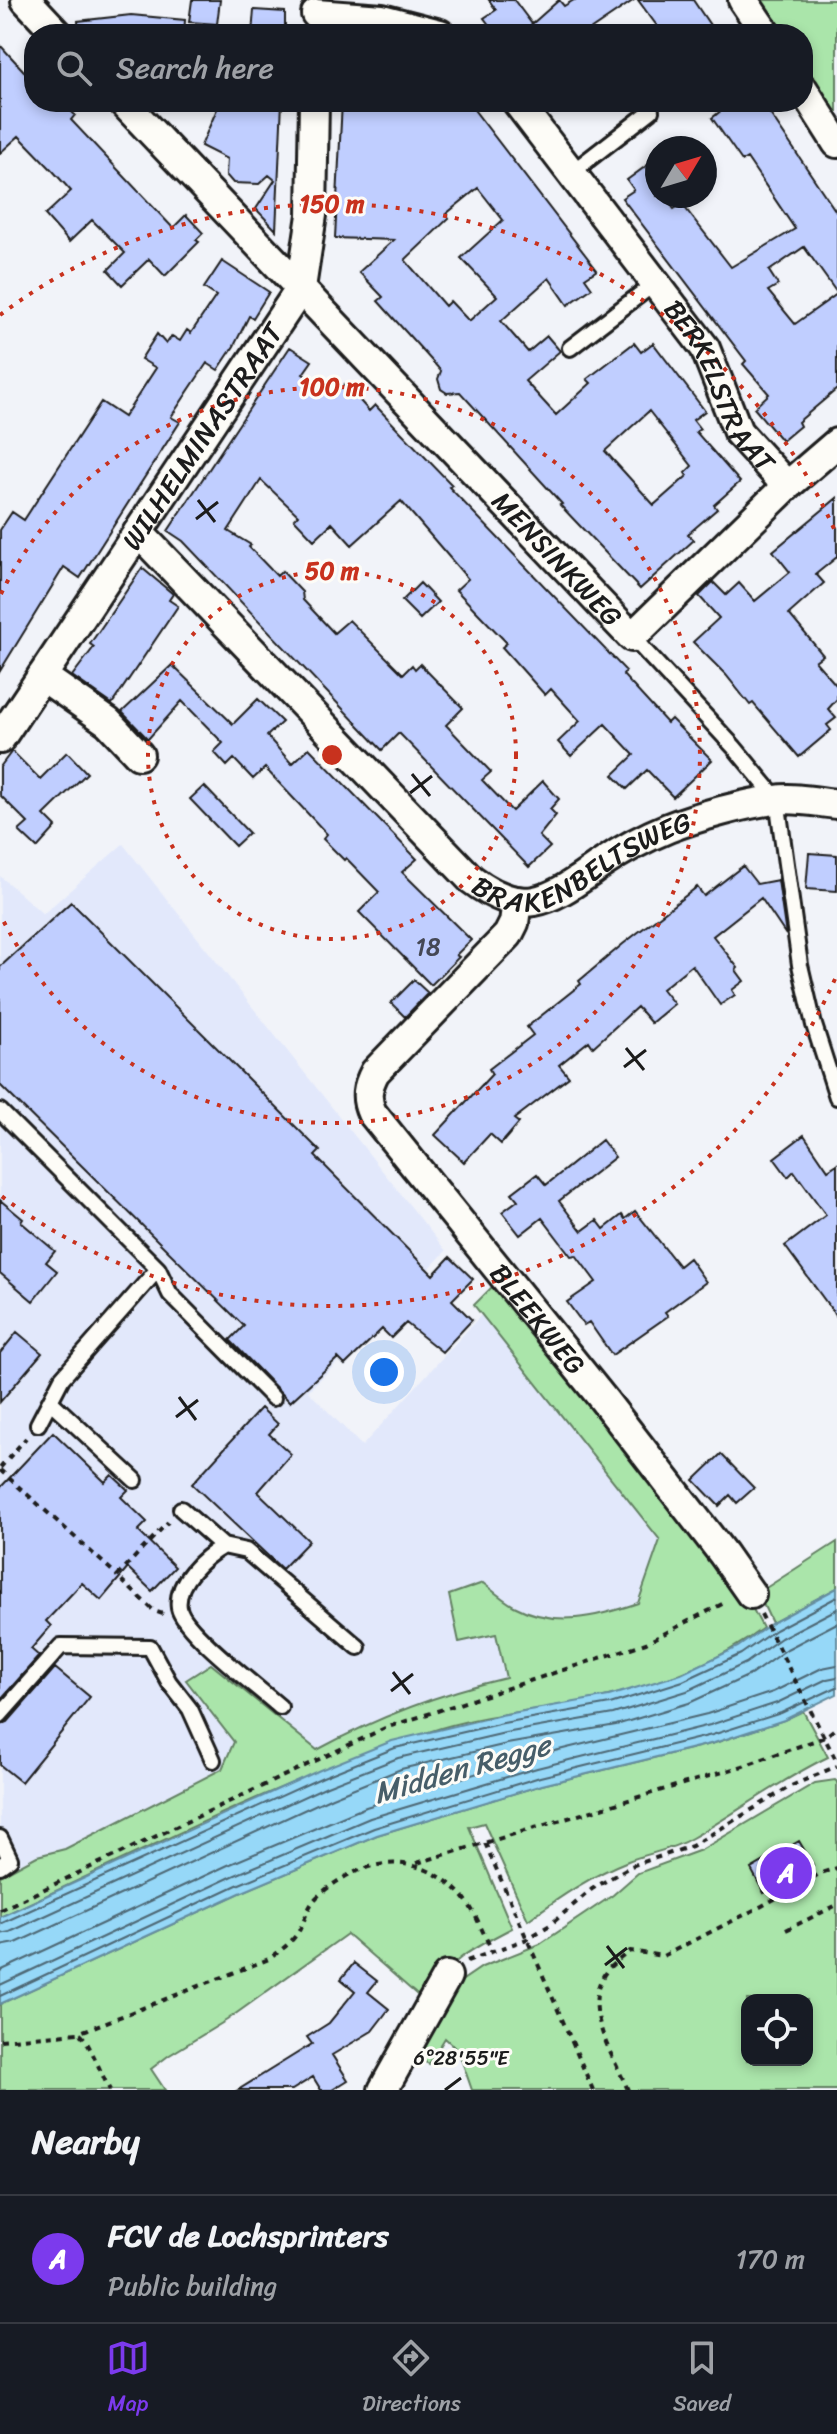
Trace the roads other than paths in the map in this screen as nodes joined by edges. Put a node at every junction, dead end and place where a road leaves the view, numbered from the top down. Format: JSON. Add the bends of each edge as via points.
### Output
{"nodes":[{"id":1,"x":26,"y":0,"type":"edge"},
{"id":2,"x":743,"y":0,"type":"edge"},
{"id":3,"x":316,"y":16,"type":"edge"},
{"id":4,"x":49,"y":24,"type":"edge"},
{"id":5,"x":401,"y":24,"type":"edge"},
{"id":6,"x":759,"y":24,"type":"edge"},
{"id":7,"x":813,"y":105,"type":"edge"},
{"id":8,"x":133,"y":112,"type":"edge"},
{"id":9,"x":314,"y":112,"type":"edge"},
{"id":10,"x":525,"y":112,"type":"edge"},
{"id":11,"x":650,"y":112,"type":"edge"},
{"id":12,"x":837,"y":143,"type":"edge"},
{"id":13,"x":571,"y":173,"type":"junction"},
{"id":14,"x":655,"y":283,"type":"junction"},
{"id":15,"x":301,"y":288,"type":"junction"},
{"id":16,"x":570,"y":348,"type":"dead end"},
{"id":17,"x":837,"y":443,"type":"edge"},
{"id":18,"x":787,"y":486,"type":"junction"},
{"id":19,"x":138,"y":532,"type":"junction"},
{"id":20,"x":632,"y":637,"type":"junction"},
{"id":21,"x":42,"y":676,"type":"junction"},
{"id":22,"x":0,"y":739,"type":"edge"},
{"id":23,"x":139,"y":755,"type":"dead end"},
{"id":24,"x":777,"y":799,"type":"junction"},
{"id":25,"x":837,"y":804,"type":"edge"},
{"id":26,"x":517,"y":901,"type":"junction"},
{"id":27,"x":837,"y":1097,"type":"edge"},
{"id":28,"x":0,"y":1111,"type":"edge"},
{"id":29,"x":158,"y":1269,"type":"junction"},
{"id":30,"x":273,"y":1398,"type":"dead end"},
{"id":31,"x":50,"y":1401,"type":"junction"},
{"id":32,"x":38,"y":1424,"type":"road end"},
{"id":33,"x":135,"y":1480,"type":"dead end"},
{"id":34,"x":181,"y":1509,"type":"road end"},
{"id":35,"x":223,"y":1546,"type":"junction"},
{"id":36,"x":749,"y":1591,"type":"road end"},
{"id":37,"x":358,"y":1647,"type":"dead end"},
{"id":38,"x":280,"y":1707,"type":"dead end"},
{"id":39,"x":0,"y":1715,"type":"edge"},
{"id":40,"x":213,"y":1760,"type":"dead end"},
{"id":41,"x":0,"y":1838,"type":"edge"},
{"id":42,"x":0,"y":1866,"type":"edge"},
{"id":43,"x":447,"y":1976,"type":"dead end"},
{"id":44,"x":383,"y":2090,"type":"edge"}],
"edges":[{"from":1,"to":4,"type":"street"},
{"from":2,"to":6,"type":"street"},
{"from":3,"to":5,"type":"street"},
{"from":7,"to":12,"type":"street"},
{"from":8,"to":15,"type":"street","name":"MENSINKWEG"},
{"from":9,"to":15,"type":"street","name":"WILHELMINASTRAAT","via":[[312,215]]},
{"from":10,"to":13,"type":"street","name":"BERKELSTRAAT"},
{"from":11,"to":13,"type":"lane"},
{"from":13,"to":14,"type":"street","name":"BERKELSTRAAT"},
{"from":14,"to":16,"type":"lane","name":"BERKELSTRAAT"},
{"from":14,"to":18,"type":"street","name":"BERKELSTRAAT","via":[[709,353],[738,432]]},
{"from":15,"to":19,"type":"street","name":"WILHELMINASTRAAT"},
{"from":15,"to":20,"type":"street","name":"MENSINKWEG"},
{"from":17,"to":18,"type":"street"},
{"from":18,"to":20,"type":"street"},
{"from":19,"to":21,"type":"street","name":"WILHELMINASTRAAT"},
{"from":19,"to":26,"type":"street","name":"BRAKENBELTSWEG","via":[[471,879],[493,894]]},
{"from":20,"to":24,"type":"lane","name":"MENSINKWEG"},
{"from":21,"to":22,"type":"street","name":"WILHELMINASTRAAT"},
{"from":21,"to":23,"type":"street","via":[[108,722]]},
{"from":24,"to":25,"type":"street","name":"BRAKENBELTSWEG"},
{"from":24,"to":26,"type":"street","name":"BRAKENBELTSWEG","via":[[669,828],[616,855],[567,889],[541,900]]},
{"from":24,"to":27,"type":"lane","via":[[800,965]]},
{"from":26,"to":36,"type":"street","name":"BLEEKWEG","via":[[508,935],[375,1072],[367,1102]]},
{"from":28,"to":29,"type":"lane"},
{"from":29,"to":30,"type":"lane","via":[[170,1294]]},
{"from":29,"to":31,"type":"lane","via":[[62,1378]]},
{"from":31,"to":32,"type":"lane"},
{"from":31,"to":33,"type":"lane"},
{"from":34,"to":35,"type":"lane"},
{"from":35,"to":37,"type":"lane","via":[[255,1557]]},
{"from":35,"to":38,"type":"lane","via":[[191,1573],[179,1608],[207,1643]]},
{"from":39,"to":40,"type":"lane","via":[[61,1646],[150,1647],[190,1709]]},
{"from":41,"to":42,"type":"lane","via":[[10,1859]]},
{"from":43,"to":44,"type":"street"}]}
